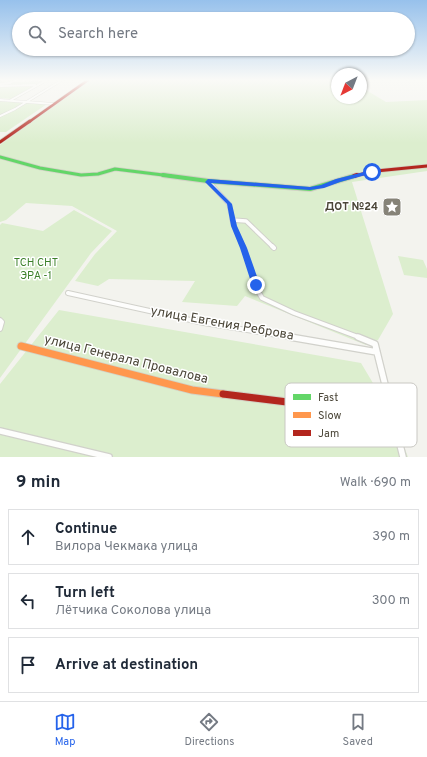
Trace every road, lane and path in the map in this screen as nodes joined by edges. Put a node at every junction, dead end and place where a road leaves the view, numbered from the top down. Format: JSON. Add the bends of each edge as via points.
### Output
{"nodes":[{"id":1,"x":20,"y":101,"type":"edge"},
{"id":2,"x":58,"y":101,"type":"edge"},
{"id":3,"x":25,"y":102,"type":"junction"},
{"id":4,"x":54,"y":104,"type":"junction"},
{"id":5,"x":0,"y":116,"type":"edge"},
{"id":6,"x":0,"y":142,"type":"edge"},
{"id":7,"x":0,"y":158,"type":"edge"},
{"id":8,"x":427,"y":166,"type":"edge"},
{"id":9,"x":208,"y":181,"type":"junction"},
{"id":10,"x":232,"y":220,"type":"junction"},
{"id":11,"x":274,"y":248,"type":"dead end"},
{"id":12,"x":68,"y":293,"type":"dead end"},
{"id":13,"x":0,"y":320,"type":"edge"},
{"id":14,"x":0,"y":329,"type":"edge"},
{"id":15,"x":21,"y":346,"type":"dead end"},
{"id":16,"x":377,"y":352,"type":"junction"},
{"id":17,"x":384,"y":383,"type":"edge"},
{"id":18,"x":285,"y":401,"type":"edge"},
{"id":19,"x":0,"y":431,"type":"edge"},
{"id":20,"x":400,"y":447,"type":"edge"},
{"id":21,"x":109,"y":457,"type":"edge"},
{"id":22,"x":403,"y":457,"type":"edge"}],
"edges":[{"from":1,"to":3,"type":"street"},
{"from":2,"to":4,"type":"street"},
{"from":3,"to":4,"type":"street"},
{"from":3,"to":5,"type":"street"},
{"from":4,"to":6,"type":"street"},
{"from":7,"to":9,"type":"street","via":[[81,175],[115,169]]},
{"from":8,"to":9,"type":"street","via":[[370,172],[310,189]]},
{"from":9,"to":10,"type":"street","via":[[229,204]]},
{"from":10,"to":11,"type":"street","via":[[246,221]]},
{"from":10,"to":16,"type":"street","via":[[262,298],[375,344]]},
{"from":12,"to":16,"type":"street","name":"улица Евгения Реброва","via":[[204,323]]},
{"from":13,"to":14,"type":"street"},
{"from":15,"to":18,"type":"street","name":"улица Генерала Провалова","via":[[192,390]]},
{"from":16,"to":17,"type":"street"},
{"from":19,"to":21,"type":"street"},
{"from":20,"to":22,"type":"street"}]}
